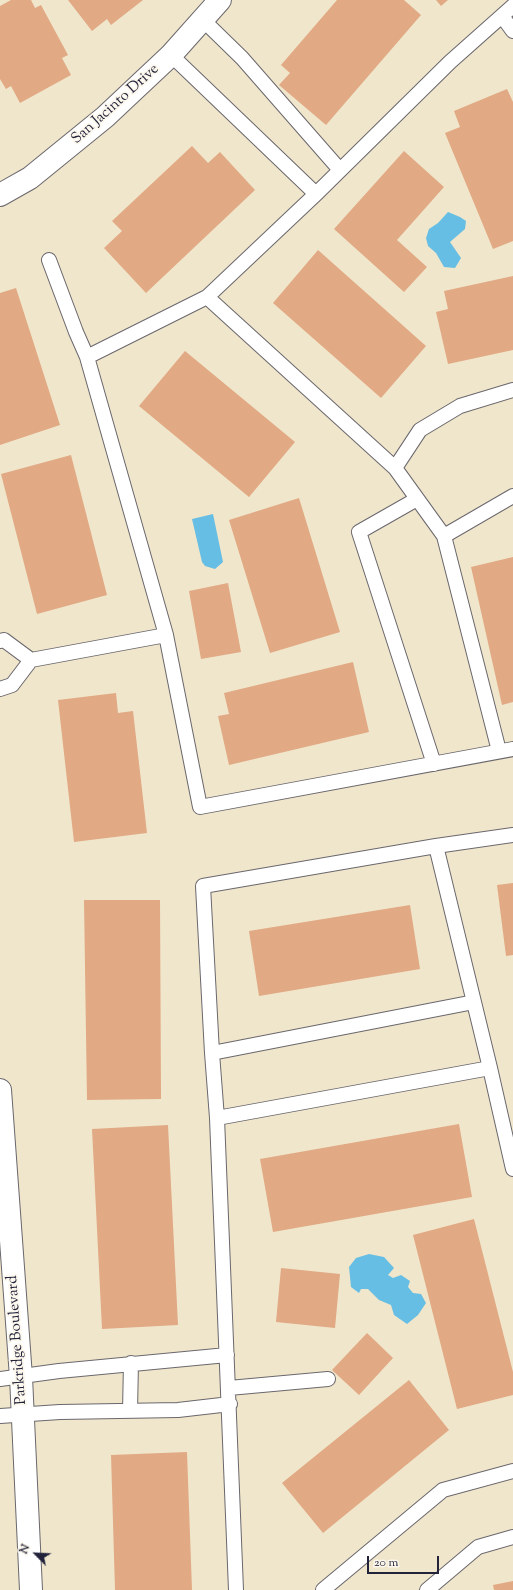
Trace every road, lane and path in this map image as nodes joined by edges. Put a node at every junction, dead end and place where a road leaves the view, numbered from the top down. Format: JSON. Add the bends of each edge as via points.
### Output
{"nodes":[{"id":1,"x":220,"y":0,"type":"edge"},
{"id":2,"x":513,"y":6,"type":"edge"},
{"id":3,"x":502,"y":16,"type":"junction"},
{"id":4,"x":203,"y":20,"type":"junction"},
{"id":5,"x":513,"y":31,"type":"edge"},
{"id":6,"x":171,"y":55,"type":"junction"},
{"id":7,"x":340,"y":170,"type":"junction"},
{"id":8,"x":316,"y":194,"type":"junction"},
{"id":9,"x":0,"y":195,"type":"edge"},
{"id":10,"x":49,"y":260,"type":"dead end"},
{"id":11,"x":207,"y":297,"type":"junction"},
{"id":12,"x":87,"y":357,"type":"junction"},
{"id":13,"x":513,"y":390,"type":"edge"},
{"id":14,"x":395,"y":468,"type":"junction"},
{"id":15,"x":513,"y":496,"type":"edge"},
{"id":16,"x":417,"y":499,"type":"junction"},
{"id":17,"x":444,"y":536,"type":"junction"},
{"id":18,"x":166,"y":635,"type":"junction"},
{"id":19,"x":0,"y":641,"type":"edge"},
{"id":20,"x":31,"y":660,"type":"junction"},
{"id":21,"x":0,"y":689,"type":"edge"},
{"id":22,"x":506,"y":750,"type":"edge"},
{"id":23,"x":434,"y":764,"type":"junction"},
{"id":24,"x":513,"y":835,"type":"edge"},
{"id":25,"x":436,"y":846,"type":"junction"},
{"id":26,"x":474,"y":1002,"type":"junction"},
{"id":27,"x":212,"y":1053,"type":"junction"},
{"id":28,"x":490,"y":1068,"type":"junction"},
{"id":29,"x":0,"y":1090,"type":"edge"},
{"id":30,"x":217,"y":1118,"type":"junction"},
{"id":31,"x":513,"y":1169,"type":"edge"},
{"id":32,"x":227,"y":1355,"type":"junction"},
{"id":33,"x":131,"y":1363,"type":"junction"},
{"id":34,"x":11,"y":1378,"type":"edge"},
{"id":35,"x":328,"y":1379,"type":"dead end"},
{"id":36,"x":229,"y":1388,"type":"junction"},
{"id":37,"x":230,"y":1404,"type":"junction"},
{"id":38,"x":130,"y":1411,"type":"junction"},
{"id":39,"x":22,"y":1415,"type":"junction"},
{"id":40,"x":0,"y":1416,"type":"edge"},
{"id":41,"x":513,"y":1471,"type":"edge"},
{"id":42,"x":513,"y":1537,"type":"edge"},
{"id":43,"x":31,"y":1590,"type":"edge"},
{"id":44,"x":236,"y":1590,"type":"edge"},
{"id":45,"x":323,"y":1590,"type":"edge"},
{"id":46,"x":427,"y":1590,"type":"edge"}],
"edges":[{"from":1,"to":4,"type":"street","name":"San Jacinto Drive"},
{"from":2,"to":3,"type":"lane"},
{"from":3,"to":5,"type":"lane"},
{"from":3,"to":7,"type":"lane","via":[[450,62]]},
{"from":4,"to":6,"type":"street","name":"San Jacinto Drive"},
{"from":4,"to":7,"type":"lane","via":[[242,58]]},
{"from":6,"to":8,"type":"lane"},
{"from":6,"to":9,"type":"street","name":"San Jacinto Drive","via":[[105,118],[30,178]]},
{"from":7,"to":8,"type":"lane"},
{"from":8,"to":11,"type":"lane"},
{"from":10,"to":12,"type":"lane"},
{"from":11,"to":12,"type":"lane"},
{"from":11,"to":14,"type":"lane"},
{"from":12,"to":18,"type":"lane"},
{"from":13,"to":14,"type":"lane","via":[[460,406],[420,430]]},
{"from":14,"to":16,"type":"lane"},
{"from":15,"to":17,"type":"lane"},
{"from":16,"to":17,"type":"lane"},
{"from":16,"to":23,"type":"lane","via":[[358,532]]},
{"from":17,"to":22,"type":"lane"},
{"from":18,"to":20,"type":"lane"},
{"from":18,"to":23,"type":"lane","via":[[200,806]]},
{"from":19,"to":20,"type":"lane","via":[[4,640]]},
{"from":20,"to":21,"type":"lane","via":[[12,685]]},
{"from":22,"to":23,"type":"lane"},
{"from":24,"to":25,"type":"lane"},
{"from":25,"to":26,"type":"lane"},
{"from":25,"to":27,"type":"lane","via":[[203,886]]},
{"from":26,"to":27,"type":"lane"},
{"from":26,"to":28,"type":"lane"},
{"from":27,"to":30,"type":"lane"},
{"from":28,"to":30,"type":"lane"},
{"from":28,"to":31,"type":"lane"},
{"from":29,"to":34,"type":"street","name":"Parkridge Boulevard"},
{"from":30,"to":32,"type":"lane"},
{"from":32,"to":33,"type":"lane"},
{"from":32,"to":36,"type":"lane"},
{"from":33,"to":34,"type":"lane"},
{"from":33,"to":38,"type":"lane"},
{"from":34,"to":39,"type":"street","name":"Parkridge Boulevard"},
{"from":35,"to":36,"type":"lane"},
{"from":36,"to":37,"type":"lane"},
{"from":37,"to":38,"type":"lane","via":[[178,1410]]},
{"from":37,"to":44,"type":"lane"},
{"from":38,"to":39,"type":"lane"},
{"from":39,"to":40,"type":"lane"},
{"from":39,"to":43,"type":"street","name":"Parkridge Boulevard"},
{"from":41,"to":45,"type":"lane","via":[[443,1490]]},
{"from":42,"to":46,"type":"lane","via":[[478,1547]]}]}
